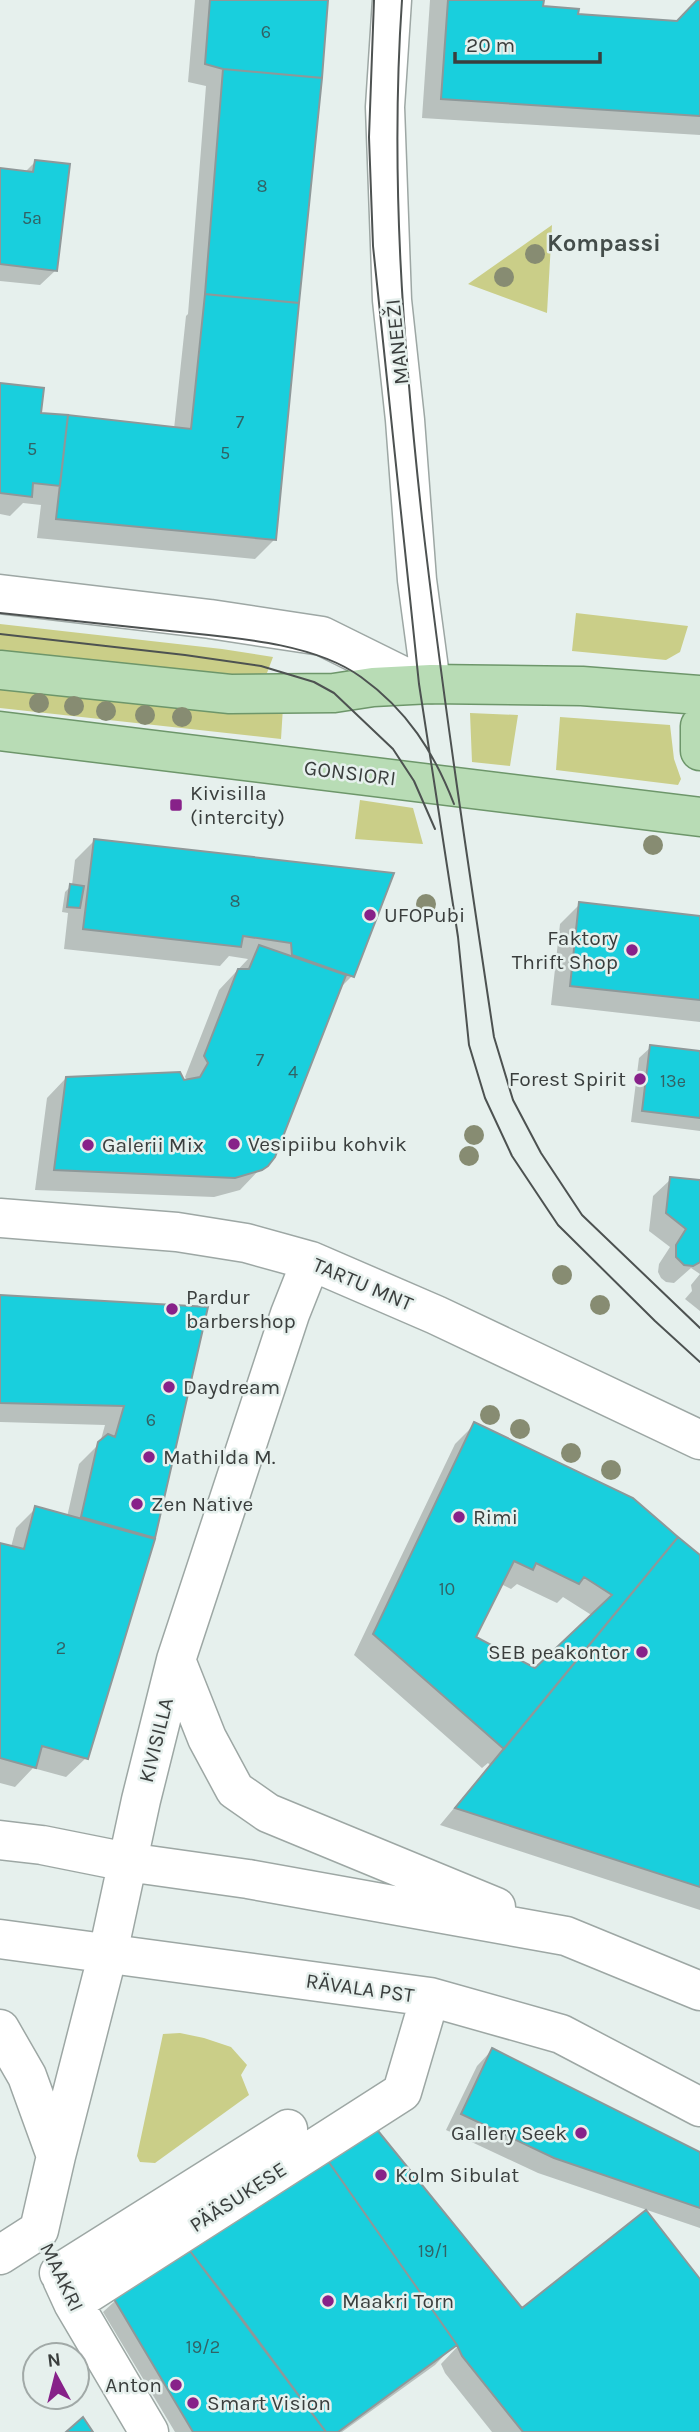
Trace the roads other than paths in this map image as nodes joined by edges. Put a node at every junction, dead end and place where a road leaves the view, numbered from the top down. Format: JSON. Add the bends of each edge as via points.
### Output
{"nodes":[{"id":1,"x":392,"y":0,"type":"edge"},
{"id":2,"x":0,"y":594,"type":"edge"},
{"id":3,"x":0,"y":670,"type":"edge"},
{"id":4,"x":425,"y":684,"type":"junction"},
{"id":5,"x":700,"y":695,"type":"edge"},
{"id":6,"x":700,"y":726,"type":"edge"},
{"id":7,"x":0,"y":731,"type":"edge"},
{"id":8,"x":700,"y":751,"type":"edge"},
{"id":9,"x":700,"y":817,"type":"edge"},
{"id":10,"x":0,"y":1218,"type":"edge"},
{"id":11,"x":311,"y":1261,"type":"junction"},
{"id":12,"x":700,"y":1440,"type":"edge"},
{"id":13,"x":176,"y":1660,"type":"junction"},
{"id":14,"x":0,"y":1840,"type":"edge"},
{"id":15,"x":127,"y":1862,"type":"junction"},
{"id":16,"x":566,"y":1936,"type":"junction"},
{"id":17,"x":0,"y":1939,"type":"edge"},
{"id":18,"x":108,"y":1954,"type":"junction"},
{"id":19,"x":700,"y":1991,"type":"edge"},
{"id":20,"x":430,"y":1997,"type":"junction"},
{"id":21,"x":0,"y":2029,"type":"edge"},
{"id":22,"x":700,"y":2107,"type":"edge"},
{"id":23,"x":288,"y":2129,"type":"dead end"},
{"id":24,"x":55,"y":2156,"type":"junction"},
{"id":25,"x":39,"y":2230,"type":"junction"},
{"id":26,"x":0,"y":2255,"type":"edge"},
{"id":27,"x":66,"y":2288,"type":"junction"},
{"id":28,"x":149,"y":2432,"type":"edge"}],
"edges":[{"from":1,"to":4,"type":"street","name":"MANEEŽI","via":[[385,107],[392,300]]},
{"from":2,"to":4,"type":"street","via":[[322,636]]},
{"from":3,"to":4,"type":"main road","via":[[230,694],[334,693]]},
{"from":4,"to":5,"type":"main road","via":[[582,686]]},
{"from":6,"to":8,"type":"main road"},
{"from":7,"to":9,"type":"main road","name":"GONSIORI"},
{"from":10,"to":11,"type":"street","name":"TARTU MNT","via":[[177,1232],[246,1243]]},
{"from":11,"to":12,"type":"street","name":"TARTU MNT"},
{"from":11,"to":13,"type":"street","name":"KIVISILLA"},
{"from":13,"to":15,"type":"street","name":"KIVISILLA"},
{"from":13,"to":16,"type":"street","via":[[207,1738],[235,1790],[268,1813]]},
{"from":14,"to":15,"type":"street"},
{"from":15,"to":16,"type":"street"},
{"from":15,"to":18,"type":"street","name":"KIVISILLA"},
{"from":16,"to":19,"type":"street"},
{"from":17,"to":18,"type":"street","name":"RÄVALA PST"},
{"from":18,"to":20,"type":"street","name":"RÄVALA PST"},
{"from":18,"to":24,"type":"street","name":"KIVISILLA"},
{"from":20,"to":22,"type":"street","name":"RÄVALA PST","via":[[561,2034]]},
{"from":20,"to":27,"type":"street","name":"PÄÄSUKESE","via":[[402,2092]]},
{"from":21,"to":24,"type":"street","via":[[27,2076]]},
{"from":23,"to":27,"type":"street"},
{"from":24,"to":25,"type":"street","name":"KIVISILLA"},
{"from":25,"to":26,"type":"street"},
{"from":25,"to":27,"type":"street","name":"MAAKRI"},
{"from":27,"to":28,"type":"street","name":"MAAKRI"}]}
